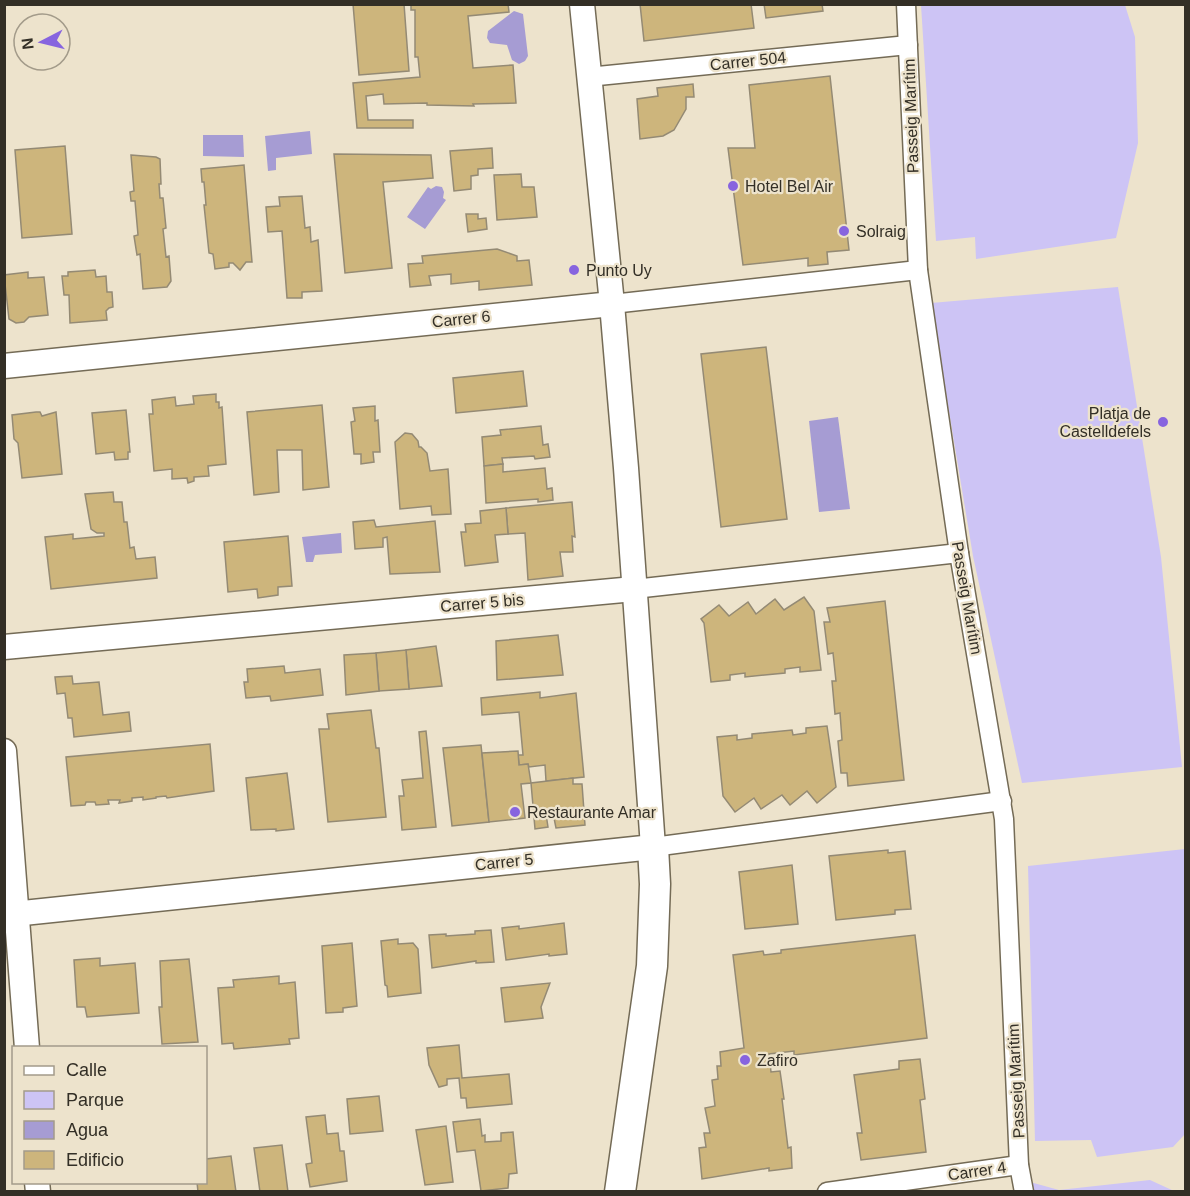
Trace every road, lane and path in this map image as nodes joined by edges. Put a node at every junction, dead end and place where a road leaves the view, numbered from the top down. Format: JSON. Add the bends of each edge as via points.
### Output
{"nodes":[{"id":1,"x":582,"y":4,"type":"edge"},
{"id":2,"x":906,"y":4,"type":"edge"},
{"id":3,"x":908,"y":45,"type":"junction"},
{"id":4,"x":588,"y":77,"type":"junction"},
{"id":5,"x":918,"y":270,"type":"junction"},
{"id":6,"x":612,"y":304,"type":"junction"},
{"id":7,"x":4,"y":366,"type":"edge"},
{"id":8,"x":959,"y":553,"type":"junction"},
{"id":9,"x":634,"y":589,"type":"junction"},
{"id":10,"x":4,"y":647,"type":"edge"},
{"id":11,"x":4,"y":751,"type":"edge"},
{"id":12,"x":1002,"y":801,"type":"junction"},
{"id":13,"x":653,"y":847,"type":"junction"},
{"id":14,"x":10,"y":915,"type":"edge"},
{"id":15,"x":27,"y":1046,"type":"edge"},
{"id":16,"x":1019,"y":1165,"type":"junction"},
{"id":17,"x":620,"y":1191,"type":"edge"},
{"id":18,"x":827,"y":1191,"type":"edge"},
{"id":19,"x":1024,"y":1191,"type":"edge"}],
"edges":[{"from":1,"to":4,"type":"street"},
{"from":2,"to":3,"type":"street","name":"Passeig Marítim"},
{"from":3,"to":4,"type":"street","name":"Carrer 504"},
{"from":3,"to":5,"type":"street","name":"Passeig Marítim"},
{"from":4,"to":6,"type":"street"},
{"from":5,"to":6,"type":"street","name":"Carrer 6"},
{"from":5,"to":8,"type":"street","name":"Passeig Marítim"},
{"from":6,"to":7,"type":"street","name":"Carrer 6"},
{"from":6,"to":9,"type":"street"},
{"from":8,"to":9,"type":"street","name":"Carrer 5 bis"},
{"from":8,"to":12,"type":"street","name":"Passeig Marítim"},
{"from":9,"to":10,"type":"street","name":"Carrer 5 bis"},
{"from":9,"to":13,"type":"street"},
{"from":11,"to":14,"type":"street"},
{"from":12,"to":13,"type":"street","name":"Carrer 5"},
{"from":12,"to":16,"type":"street","name":"Passeig Marítim"},
{"from":13,"to":14,"type":"street","name":"Carrer 5"},
{"from":13,"to":17,"type":"street","via":[[652,966]]},
{"from":14,"to":15,"type":"street"},
{"from":16,"to":18,"type":"street","name":"Carrer 4"},
{"from":16,"to":19,"type":"street","name":"Passeig Marítim"}]}
